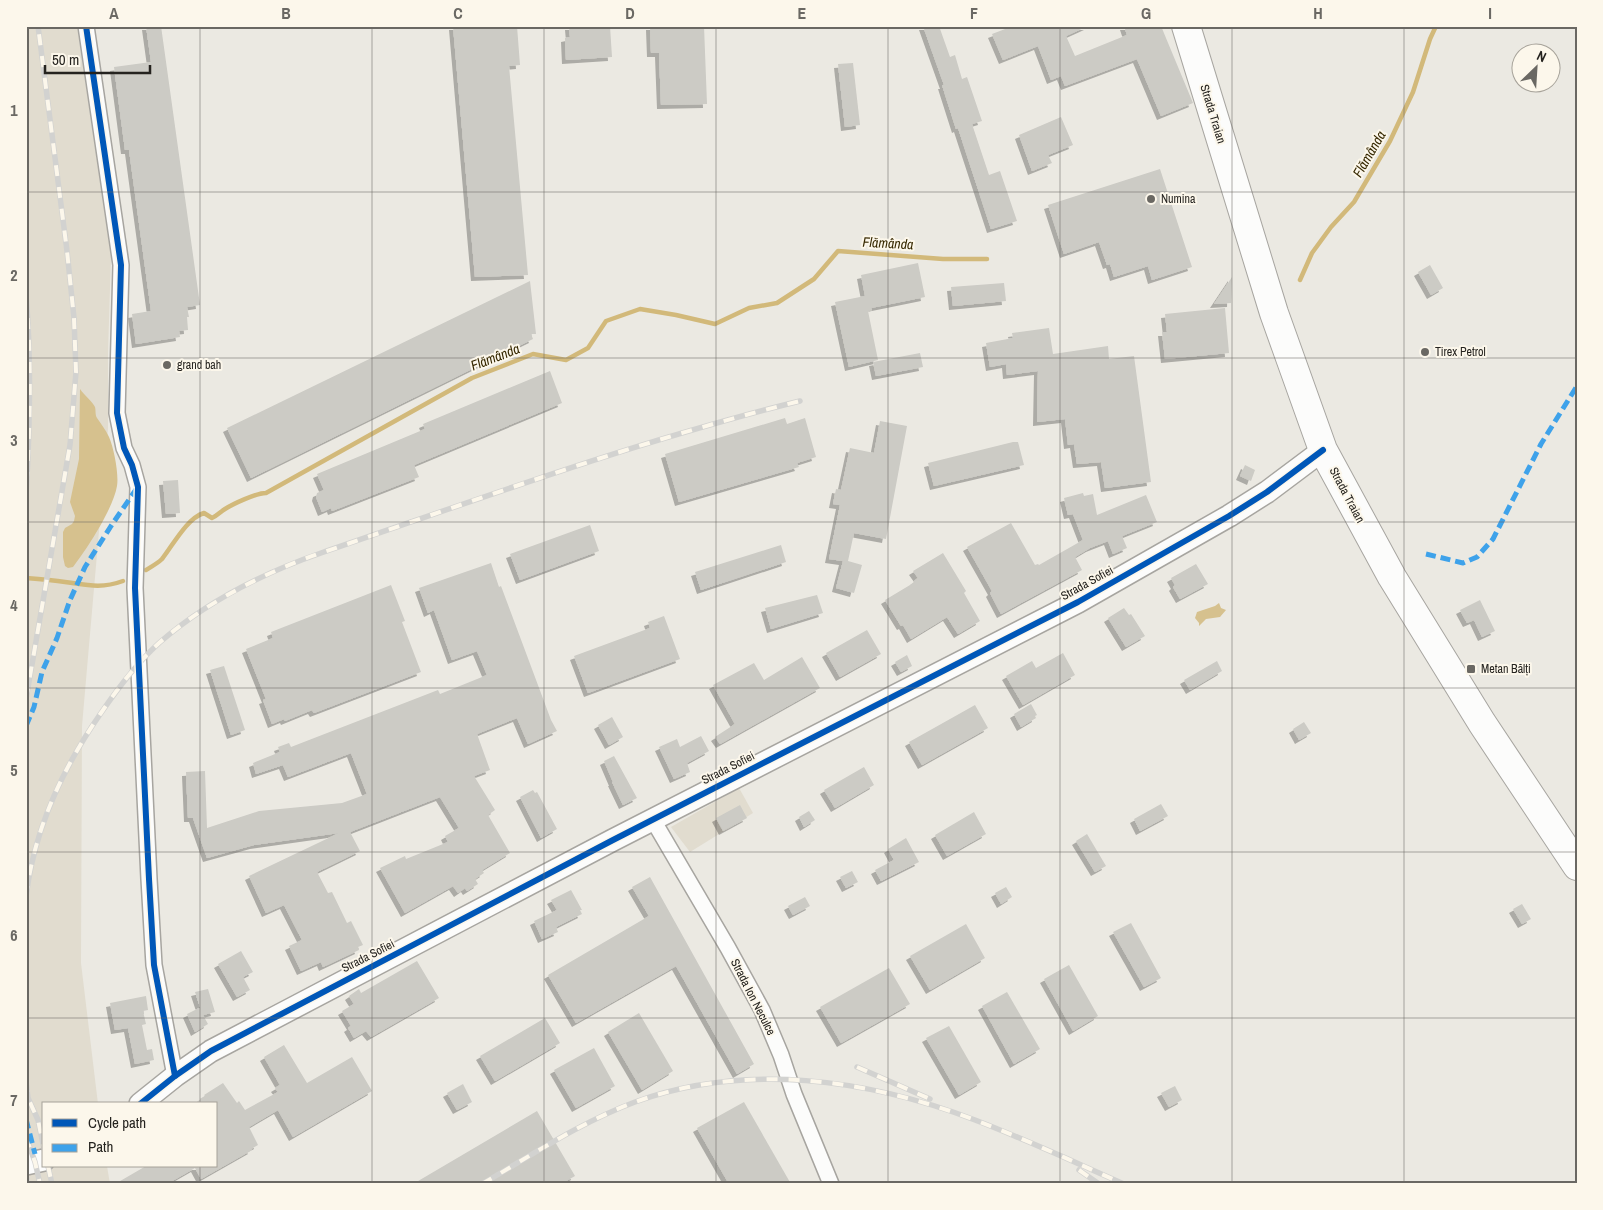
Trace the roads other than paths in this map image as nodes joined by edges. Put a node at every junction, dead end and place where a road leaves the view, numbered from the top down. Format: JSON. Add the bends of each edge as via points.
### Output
{"nodes":[{"id":1,"x":86,"y":26,"type":"edge"},
{"id":2,"x":1186,"y":26,"type":"edge"},
{"id":3,"x":1324,"y":450,"type":"junction"},
{"id":4,"x":653,"y":820,"type":"junction"},
{"id":5,"x":1577,"y":866,"type":"edge"},
{"id":6,"x":175,"y":1076,"type":"junction"},
{"id":7,"x":142,"y":1102,"type":"edge"},
{"id":8,"x":42,"y":1160,"type":"edge"},
{"id":9,"x":26,"y":1164,"type":"edge"},
{"id":10,"x":832,"y":1184,"type":"edge"}],
"edges":[{"from":1,"to":6,"type":"street","via":[[121,265],[117,413],[124,448],[138,486],[135,588],[154,965]]},
{"from":2,"to":3,"type":"highway","name":"Strada Trаian","via":[[1274,314]]},
{"from":3,"to":4,"type":"street","name":"Strada Sofiei","via":[[1268,492],[1078,602]]},
{"from":3,"to":5,"type":"highway","name":"Strada Trаian","via":[[1392,577],[1482,723]]},
{"from":4,"to":6,"type":"street","name":"Strada Sofiei","via":[[211,1051]]},
{"from":4,"to":10,"type":"street","name":"Strada Ion Neculce","via":[[762,1010]]},
{"from":6,"to":7,"type":"street","name":"Strada Sofiei"},
{"from":8,"to":9,"type":"street"}]}
